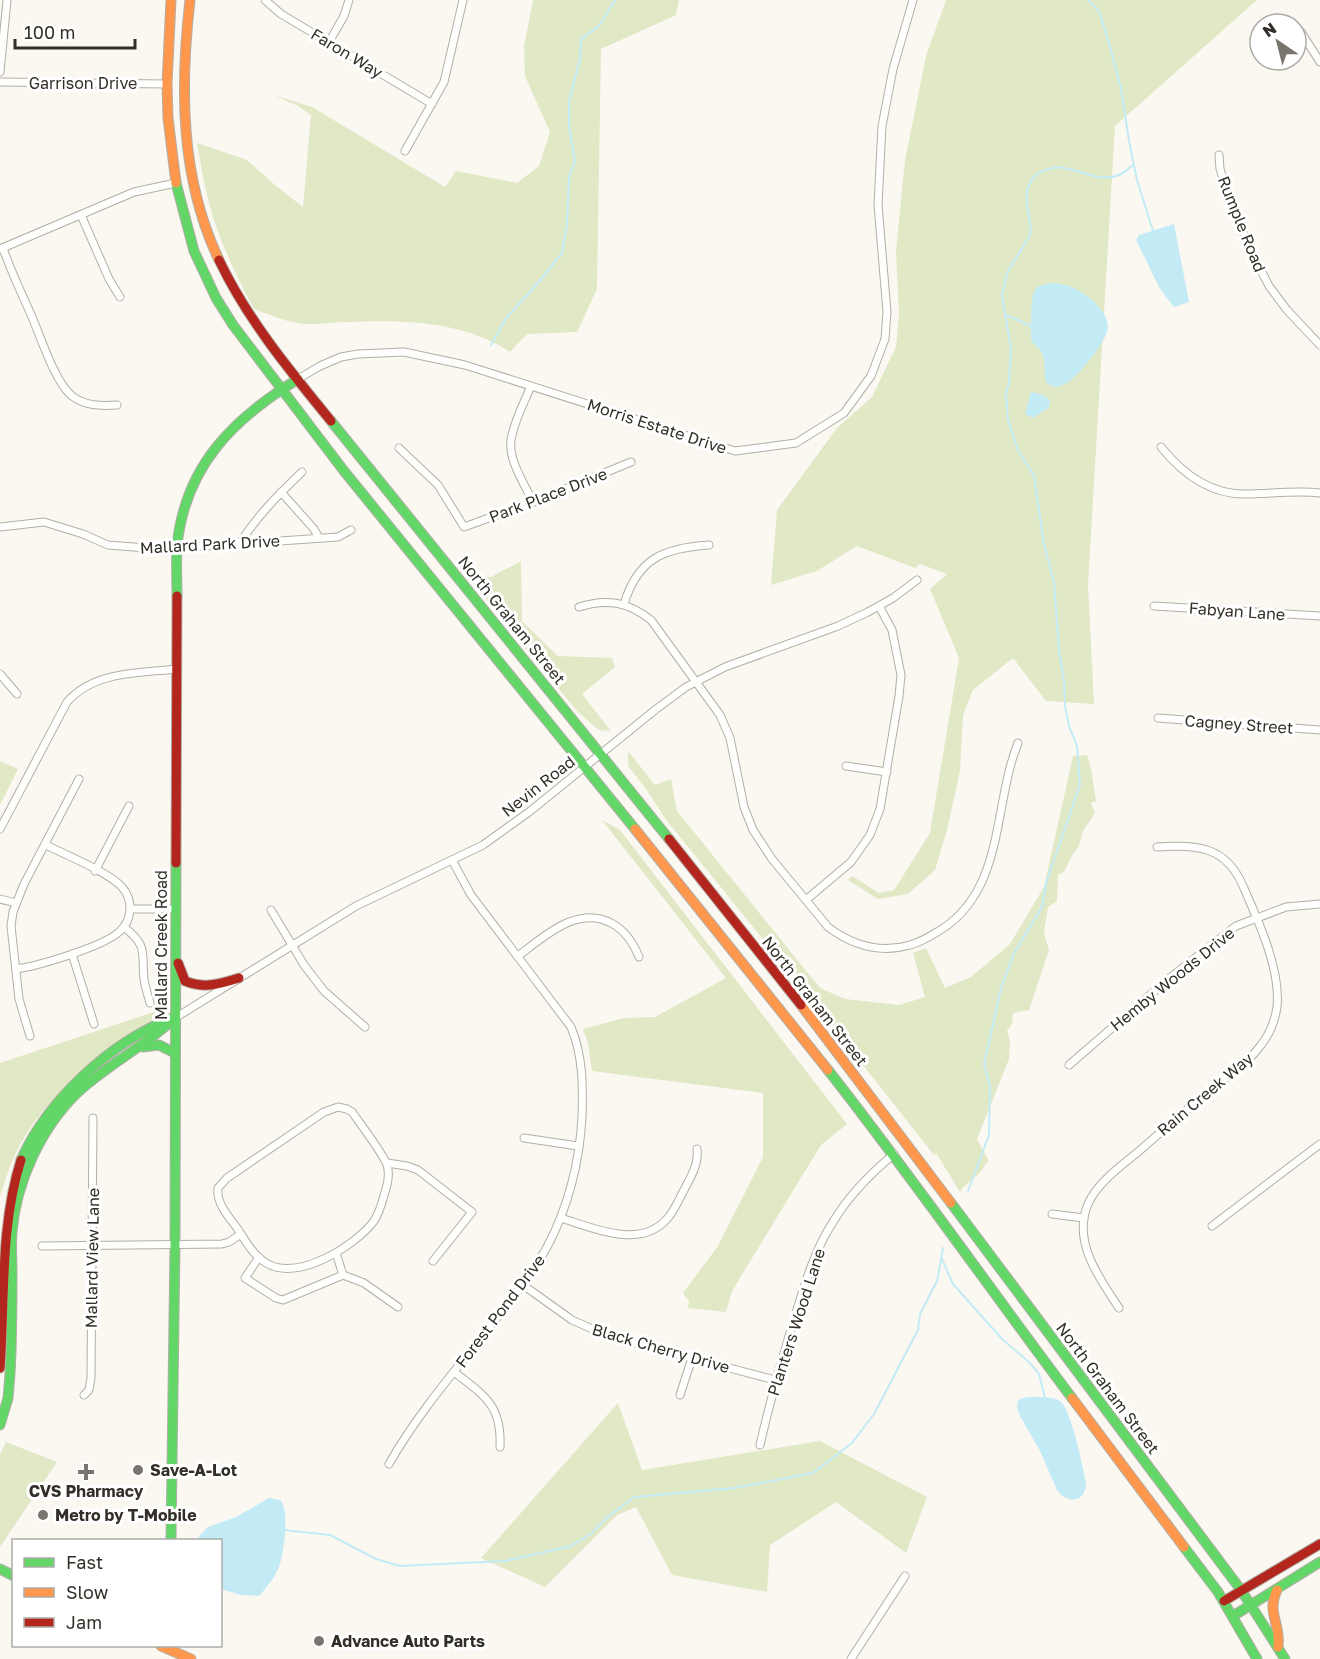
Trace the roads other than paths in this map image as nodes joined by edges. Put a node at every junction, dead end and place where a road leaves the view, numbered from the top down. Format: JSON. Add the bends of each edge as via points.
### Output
{"nodes":[{"id":1,"x":7,"y":0,"type":"edge"},
{"id":2,"x":171,"y":0,"type":"edge"},
{"id":3,"x":190,"y":0,"type":"edge"},
{"id":4,"x":265,"y":0,"type":"edge"},
{"id":5,"x":350,"y":0,"type":"edge"},
{"id":6,"x":463,"y":0,"type":"edge"},
{"id":7,"x":914,"y":0,"type":"edge"},
{"id":8,"x":328,"y":42,"type":"junction"},
{"id":9,"x":1308,"y":44,"type":"edge"},
{"id":10,"x":1320,"y":62,"type":"edge"},
{"id":11,"x":0,"y":72,"type":"edge"},
{"id":12,"x":0,"y":82,"type":"edge"},
{"id":13,"x":167,"y":84,"type":"junction"},
{"id":14,"x":432,"y":104,"type":"junction"},
{"id":15,"x":405,"y":151,"type":"dead end"},
{"id":16,"x":1219,"y":155,"type":"dead end"},
{"id":17,"x":176,"y":183,"type":"junction"},
{"id":18,"x":81,"y":215,"type":"junction"},
{"id":19,"x":1,"y":249,"type":"edge"},
{"id":20,"x":120,"y":297,"type":"dead end"},
{"id":21,"x":1320,"y":345,"type":"edge"},
{"id":22,"x":298,"y":379,"type":"junction"},
{"id":23,"x":531,"y":386,"type":"junction"},
{"id":24,"x":281,"y":389,"type":"junction"},
{"id":25,"x":117,"y":405,"type":"dead end"},
{"id":26,"x":399,"y":447,"type":"dead end"},
{"id":27,"x":1161,"y":447,"type":"dead end"},
{"id":28,"x":631,"y":462,"type":"dead end"},
{"id":29,"x":302,"y":472,"type":"dead end"},
{"id":30,"x":281,"y":492,"type":"junction"},
{"id":31,"x":1320,"y":493,"type":"edge"},
{"id":32,"x":533,"y":502,"type":"junction"},
{"id":33,"x":0,"y":527,"type":"edge"},
{"id":34,"x":351,"y":530,"type":"dead end"},
{"id":35,"x":319,"y":538,"type":"junction"},
{"id":36,"x":240,"y":543,"type":"junction"},
{"id":37,"x":709,"y":544,"type":"dead end"},
{"id":38,"x":177,"y":547,"type":"junction"},
{"id":39,"x":917,"y":580,"type":"dead end"},
{"id":40,"x":624,"y":604,"type":"junction"},
{"id":41,"x":879,"y":606,"type":"junction"},
{"id":42,"x":1154,"y":606,"type":"dead end"},
{"id":43,"x":579,"y":607,"type":"dead end"},
{"id":44,"x":1320,"y":616,"type":"edge"},
{"id":45,"x":177,"y":669,"type":"junction"},
{"id":46,"x":0,"y":674,"type":"edge"},
{"id":47,"x":697,"y":682,"type":"junction"},
{"id":48,"x":17,"y":694,"type":"dead end"},
{"id":49,"x":1158,"y":718,"type":"dead end"},
{"id":50,"x":1320,"y":730,"type":"edge"},
{"id":51,"x":1018,"y":743,"type":"dead end"},
{"id":52,"x":601,"y":754,"type":"junction"},
{"id":53,"x":846,"y":766,"type":"dead end"},
{"id":54,"x":585,"y":768,"type":"junction"},
{"id":55,"x":887,"y":772,"type":"junction"},
{"id":56,"x":79,"y":779,"type":"dead end"},
{"id":57,"x":129,"y":806,"type":"dead end"},
{"id":58,"x":0,"y":829,"type":"edge"},
{"id":59,"x":46,"y":845,"type":"junction"},
{"id":60,"x":1156,"y":847,"type":"dead end"},
{"id":61,"x":452,"y":860,"type":"junction"},
{"id":62,"x":95,"y":871,"type":"junction"},
{"id":63,"x":0,"y":899,"type":"edge"},
{"id":64,"x":806,"y":900,"type":"junction"},
{"id":65,"x":16,"y":903,"type":"junction"},
{"id":66,"x":1320,"y":904,"type":"edge"},
{"id":67,"x":131,"y":909,"type":"junction"},
{"id":68,"x":176,"y":909,"type":"junction"},
{"id":69,"x":271,"y":910,"type":"dead end"},
{"id":70,"x":1257,"y":917,"type":"junction"},
{"id":71,"x":124,"y":927,"type":"junction"},
{"id":72,"x":292,"y":945,"type":"junction"},
{"id":73,"x":176,"y":952,"type":"junction"},
{"id":74,"x":72,"y":954,"type":"junction"},
{"id":75,"x":518,"y":956,"type":"junction"},
{"id":76,"x":639,"y":957,"type":"dead end"},
{"id":77,"x":16,"y":969,"type":"junction"},
{"id":78,"x":239,"y":978,"type":"junction"},
{"id":79,"x":150,"y":1003,"type":"dead end"},
{"id":80,"x":175,"y":1018,"type":"junction"},
{"id":81,"x":94,"y":1024,"type":"dead end"},
{"id":82,"x":365,"y":1027,"type":"dead end"},
{"id":83,"x":30,"y":1036,"type":"dead end"},
{"id":84,"x":138,"y":1048,"type":"junction"},
{"id":85,"x":175,"y":1053,"type":"junction"},
{"id":86,"x":1069,"y":1065,"type":"dead end"},
{"id":87,"x":93,"y":1118,"type":"dead end"},
{"id":88,"x":524,"y":1138,"type":"dead end"},
{"id":89,"x":1320,"y":1144,"type":"edge"},
{"id":90,"x":579,"y":1146,"type":"junction"},
{"id":91,"x":697,"y":1149,"type":"dead end"},
{"id":92,"x":894,"y":1154,"type":"junction"},
{"id":93,"x":387,"y":1163,"type":"junction"},
{"id":94,"x":1052,"y":1214,"type":"dead end"},
{"id":95,"x":561,"y":1218,"type":"junction"},
{"id":96,"x":1084,"y":1218,"type":"junction"},
{"id":97,"x":1212,"y":1226,"type":"dead end"},
{"id":98,"x":241,"y":1234,"type":"junction"},
{"id":99,"x":93,"y":1245,"type":"junction"},
{"id":100,"x":175,"y":1245,"type":"junction"},
{"id":101,"x":42,"y":1246,"type":"dead end"},
{"id":102,"x":336,"y":1254,"type":"junction"},
{"id":103,"x":259,"y":1257,"type":"junction"},
{"id":104,"x":433,"y":1261,"type":"dead end"},
{"id":105,"x":343,"y":1275,"type":"junction"},
{"id":106,"x":523,"y":1285,"type":"junction"},
{"id":107,"x":398,"y":1307,"type":"dead end"},
{"id":108,"x":1119,"y":1308,"type":"dead end"},
{"id":109,"x":692,"y":1358,"type":"junction"},
{"id":110,"x":0,"y":1368,"type":"edge"},
{"id":111,"x":454,"y":1372,"type":"junction"},
{"id":112,"x":775,"y":1380,"type":"junction"},
{"id":113,"x":84,"y":1395,"type":"dead end"},
{"id":114,"x":680,"y":1395,"type":"dead end"},
{"id":115,"x":0,"y":1425,"type":"edge"},
{"id":116,"x":760,"y":1445,"type":"dead end"},
{"id":117,"x":500,"y":1447,"type":"dead end"},
{"id":118,"x":389,"y":1464,"type":"dead end"},
{"id":119,"x":171,"y":1535,"type":"edge"},
{"id":120,"x":1320,"y":1544,"type":"edge"},
{"id":121,"x":1320,"y":1563,"type":"edge"},
{"id":122,"x":905,"y":1576,"type":"dead end"},
{"id":123,"x":1278,"y":1588,"type":"junction"},
{"id":124,"x":1240,"y":1590,"type":"junction"},
{"id":125,"x":1224,"y":1600,"type":"junction"},
{"id":126,"x":1250,"y":1605,"type":"junction"},
{"id":127,"x":1233,"y":1616,"type":"junction"},
{"id":128,"x":167,"y":1647,"type":"edge"},
{"id":129,"x":1278,"y":1647,"type":"junction"},
{"id":130,"x":191,"y":1659,"type":"edge"},
{"id":131,"x":851,"y":1659,"type":"edge"},
{"id":132,"x":1257,"y":1659,"type":"edge"},
{"id":133,"x":1285,"y":1659,"type":"edge"}],
"edges":[{"from":1,"to":11,"type":"street"},
{"from":2,"to":13,"type":"main road"},
{"from":3,"to":22,"type":"main road","via":[[185,37],[185,105],[193,179],[202,218],[242,303]]},
{"from":4,"to":8,"type":"street","name":"Faron Way"},
{"from":5,"to":8,"type":"street"},
{"from":6,"to":14,"type":"street","via":[[449,69]]},
{"from":7,"to":23,"type":"street","name":"Morris Estate Drive","via":[[893,69],[882,126],[878,205],[887,312],[885,339],[871,376],[844,413],[796,443],[735,451]]},
{"from":8,"to":14,"type":"street","name":"Faron Way"},
{"from":9,"to":10,"type":"street"},
{"from":12,"to":13,"type":"street","name":"Garrison Drive"},
{"from":13,"to":17,"type":"main road"},
{"from":14,"to":15,"type":"street"},
{"from":16,"to":21,"type":"street","name":"Rumple Road","via":[[1224,182],[1255,261],[1278,300]]},
{"from":17,"to":18,"type":"street","via":[[134,192]]},
{"from":17,"to":24,"type":"main road","via":[[203,273],[233,325]]},
{"from":18,"to":19,"type":"street"},
{"from":18,"to":20,"type":"street"},
{"from":19,"to":25,"type":"street","via":[[64,386],[83,402]]},
{"from":22,"to":23,"type":"street","name":"Morris Estate Drive","via":[[341,357],[404,352],[465,365]]},
{"from":22,"to":24,"type":"main road","name":"Mallard Creek Road"},
{"from":22,"to":52,"type":"main road","name":"North Graham Street"},
{"from":23,"to":32,"type":"street","via":[[510,441],[512,455]]},
{"from":24,"to":38,"type":"main road","name":"Mallard Creek Road","via":[[234,426],[204,463],[190,490]]},
{"from":24,"to":54,"type":"main road","name":"North Graham Street"},
{"from":26,"to":32,"type":"street","name":"Park Place Drive","via":[[438,485],[464,527]]},
{"from":27,"to":31,"type":"street","via":[[1181,470],[1220,490],[1243,494]]},
{"from":28,"to":32,"type":"street","name":"Park Place Drive"},
{"from":29,"to":30,"type":"street"},
{"from":30,"to":35,"type":"street"},
{"from":30,"to":36,"type":"street","via":[[253,522]]},
{"from":33,"to":38,"type":"street","name":"Mallard Park Drive","via":[[44,522],[115,546]]},
{"from":34,"to":35,"type":"street","name":"Mallard Park Drive","via":[[338,537]]},
{"from":35,"to":36,"type":"street","name":"Mallard Park Drive"},
{"from":36,"to":38,"type":"street","name":"Mallard Park Drive"},
{"from":37,"to":40,"type":"street","via":[[660,554],[638,573]]},
{"from":38,"to":45,"type":"main road","name":"Mallard Creek Road"},
{"from":39,"to":41,"type":"street","name":"Nevin Road"},
{"from":40,"to":43,"type":"street","via":[[599,602]]},
{"from":40,"to":47,"type":"street","via":[[651,620]]},
{"from":41,"to":47,"type":"street","name":"Nevin Road","via":[[838,626],[725,667]]},
{"from":41,"to":55,"type":"street","via":[[892,630],[901,675]]},
{"from":42,"to":44,"type":"street","name":"Fabyan Lane"},
{"from":45,"to":58,"type":"street","via":[[94,681],[75,693]]},
{"from":45,"to":68,"type":"main road","name":"Mallard Creek Road"},
{"from":46,"to":48,"type":"street"},
{"from":47,"to":52,"type":"street","name":"Nevin Road","via":[[671,697]]},
{"from":47,"to":64,"type":"street","via":[[720,715],[730,738],[744,807],[753,830]]},
{"from":49,"to":50,"type":"street","name":"Cagney Street"},
{"from":51,"to":64,"type":"street","via":[[986,874],[973,900],[947,925],[912,945],[870,948],[828,927]]},
{"from":52,"to":54,"type":"street","name":"Nevin Road"},
{"from":52,"to":124,"type":"main road","name":"North Graham Street","via":[[864,1086]]},
{"from":53,"to":55,"type":"street"},
{"from":54,"to":61,"type":"street","name":"Nevin Road","via":[[505,830]]},
{"from":54,"to":92,"type":"main road","name":"North Graham Street"},
{"from":55,"to":64,"type":"street","via":[[870,835],[842,871]]},
{"from":56,"to":59,"type":"street"},
{"from":57,"to":62,"type":"street"},
{"from":59,"to":62,"type":"street"},
{"from":59,"to":65,"type":"street"},
{"from":60,"to":70,"type":"street","name":"Rain Creek Way","via":[[1209,849],[1224,858],[1238,874]]},
{"from":61,"to":72,"type":"street","name":"Nevin Road","via":[[366,901]]},
{"from":61,"to":75,"type":"street","name":"Forest Pond Drive","via":[[471,895]]},
{"from":62,"to":67,"type":"street","via":[[120,886]]},
{"from":63,"to":65,"type":"street"},
{"from":65,"to":77,"type":"street","via":[[12,926]]},
{"from":66,"to":70,"type":"street","name":"Hemby Woods Drive"},
{"from":67,"to":68,"type":"street"},
{"from":67,"to":71,"type":"street"},
{"from":68,"to":73,"type":"main road","name":"Mallard Creek Road"},
{"from":69,"to":72,"type":"street"},
{"from":70,"to":86,"type":"street","name":"Hemby Woods Drive","via":[[1223,934]]},
{"from":70,"to":96,"type":"street","name":"Rain Creek Way","via":[[1277,985],[1277,1008],[1269,1033],[1250,1058],[1103,1182],[1093,1194]]},
{"from":71,"to":74,"type":"street","via":[[113,937]]},
{"from":71,"to":79,"type":"street","via":[[143,950]]},
{"from":72,"to":78,"type":"street","name":"Nevin Road"},
{"from":72,"to":82,"type":"street","via":[[324,991]]},
{"from":73,"to":78,"type":"main road","via":[[185,981],[203,987]]},
{"from":73,"to":80,"type":"main road","name":"Mallard Creek Road"},
{"from":74,"to":77,"type":"street"},
{"from":74,"to":81,"type":"street"},
{"from":75,"to":76,"type":"street","via":[[560,926],[592,918],[610,922],[625,932]]},
{"from":75,"to":90,"type":"street","name":"Forest Pond Drive","via":[[566,1019],[578,1046],[583,1090]]},
{"from":77,"to":83,"type":"street","via":[[19,999]]},
{"from":78,"to":80,"type":"street","name":"Nevin Road"},
{"from":80,"to":84,"type":"main road","name":"Nevin Road"},
{"from":80,"to":85,"type":"main road","name":"Mallard Creek Road"},
{"from":80,"to":110,"type":"main road","name":"Nevin Road","via":[[147,1030],[100,1060],[59,1098],[26,1146],[6,1203],[2,1232]]},
{"from":84,"to":85,"type":"main road","via":[[159,1045]]},
{"from":84,"to":115,"type":"main road","name":"Nevin Road","via":[[106,1068],[66,1105],[35,1151],[24,1176],[12,1233],[9,1392]]},
{"from":85,"to":100,"type":"main road","name":"Mallard Creek Road"},
{"from":87,"to":99,"type":"street","name":"Mallard View Lane"},
{"from":88,"to":90,"type":"street"},
{"from":89,"to":97,"type":"street"},
{"from":90,"to":95,"type":"street","name":"Forest Pond Drive"},
{"from":91,"to":95,"type":"street","via":[[695,1169],[671,1214],[651,1231],[618,1234]]},
{"from":92,"to":112,"type":"street","name":"Planters Wood Lane","via":[[859,1186],[822,1240]]},
{"from":92,"to":125,"type":"main road","name":"North Graham Street","via":[[1013,1320]]},
{"from":93,"to":98,"type":"street","via":[[352,1112],[343,1107],[332,1108],[221,1182],[220,1203]]},
{"from":93,"to":102,"type":"street","via":[[389,1177],[377,1216]]},
{"from":93,"to":104,"type":"street","via":[[418,1170],[472,1212]]},
{"from":94,"to":96,"type":"street"},
{"from":95,"to":106,"type":"street","name":"Forest Pond Drive"},
{"from":96,"to":108,"type":"street","name":"Rain Creek Way","via":[[1087,1253]]},
{"from":98,"to":100,"type":"street","via":[[222,1244]]},
{"from":98,"to":103,"type":"street"},
{"from":99,"to":100,"type":"street"},
{"from":99,"to":101,"type":"street"},
{"from":99,"to":113,"type":"street","name":"Mallard View Lane","via":[[91,1378]]},
{"from":100,"to":119,"type":"main road","name":"Mallard Creek Road"},
{"from":102,"to":103,"type":"street","via":[[294,1267],[274,1266]]},
{"from":102,"to":105,"type":"street"},
{"from":103,"to":105,"type":"street","via":[[245,1278],[283,1300]]},
{"from":105,"to":107,"type":"street","via":[[364,1283]]},
{"from":106,"to":109,"type":"street","name":"Black Cherry Drive","via":[[589,1329]]},
{"from":106,"to":111,"type":"street","name":"Forest Pond Drive"},
{"from":109,"to":112,"type":"street","name":"Black Cherry Drive"},
{"from":109,"to":114,"type":"street"},
{"from":111,"to":117,"type":"street","via":[[491,1403],[499,1421]]},
{"from":111,"to":118,"type":"street","name":"Forest Pond Drive"},
{"from":112,"to":116,"type":"street","name":"Planters Wood Lane"},
{"from":120,"to":124,"type":"main road"},
{"from":121,"to":123,"type":"main road"},
{"from":122,"to":131,"type":"street"},
{"from":123,"to":126,"type":"main road"},
{"from":123,"to":129,"type":"main road","via":[[1271,1606],[1279,1632]]},
{"from":124,"to":125,"type":"main road"},
{"from":124,"to":126,"type":"main road","name":"North Graham Street"},
{"from":125,"to":127,"type":"main road","name":"North Graham Street"},
{"from":126,"to":127,"type":"main road"},
{"from":126,"to":129,"type":"main road","name":"North Graham Street"},
{"from":127,"to":132,"type":"main road","name":"North Graham Street"},
{"from":128,"to":130,"type":"main road"},
{"from":129,"to":133,"type":"main road","name":"North Graham Street"}]}
